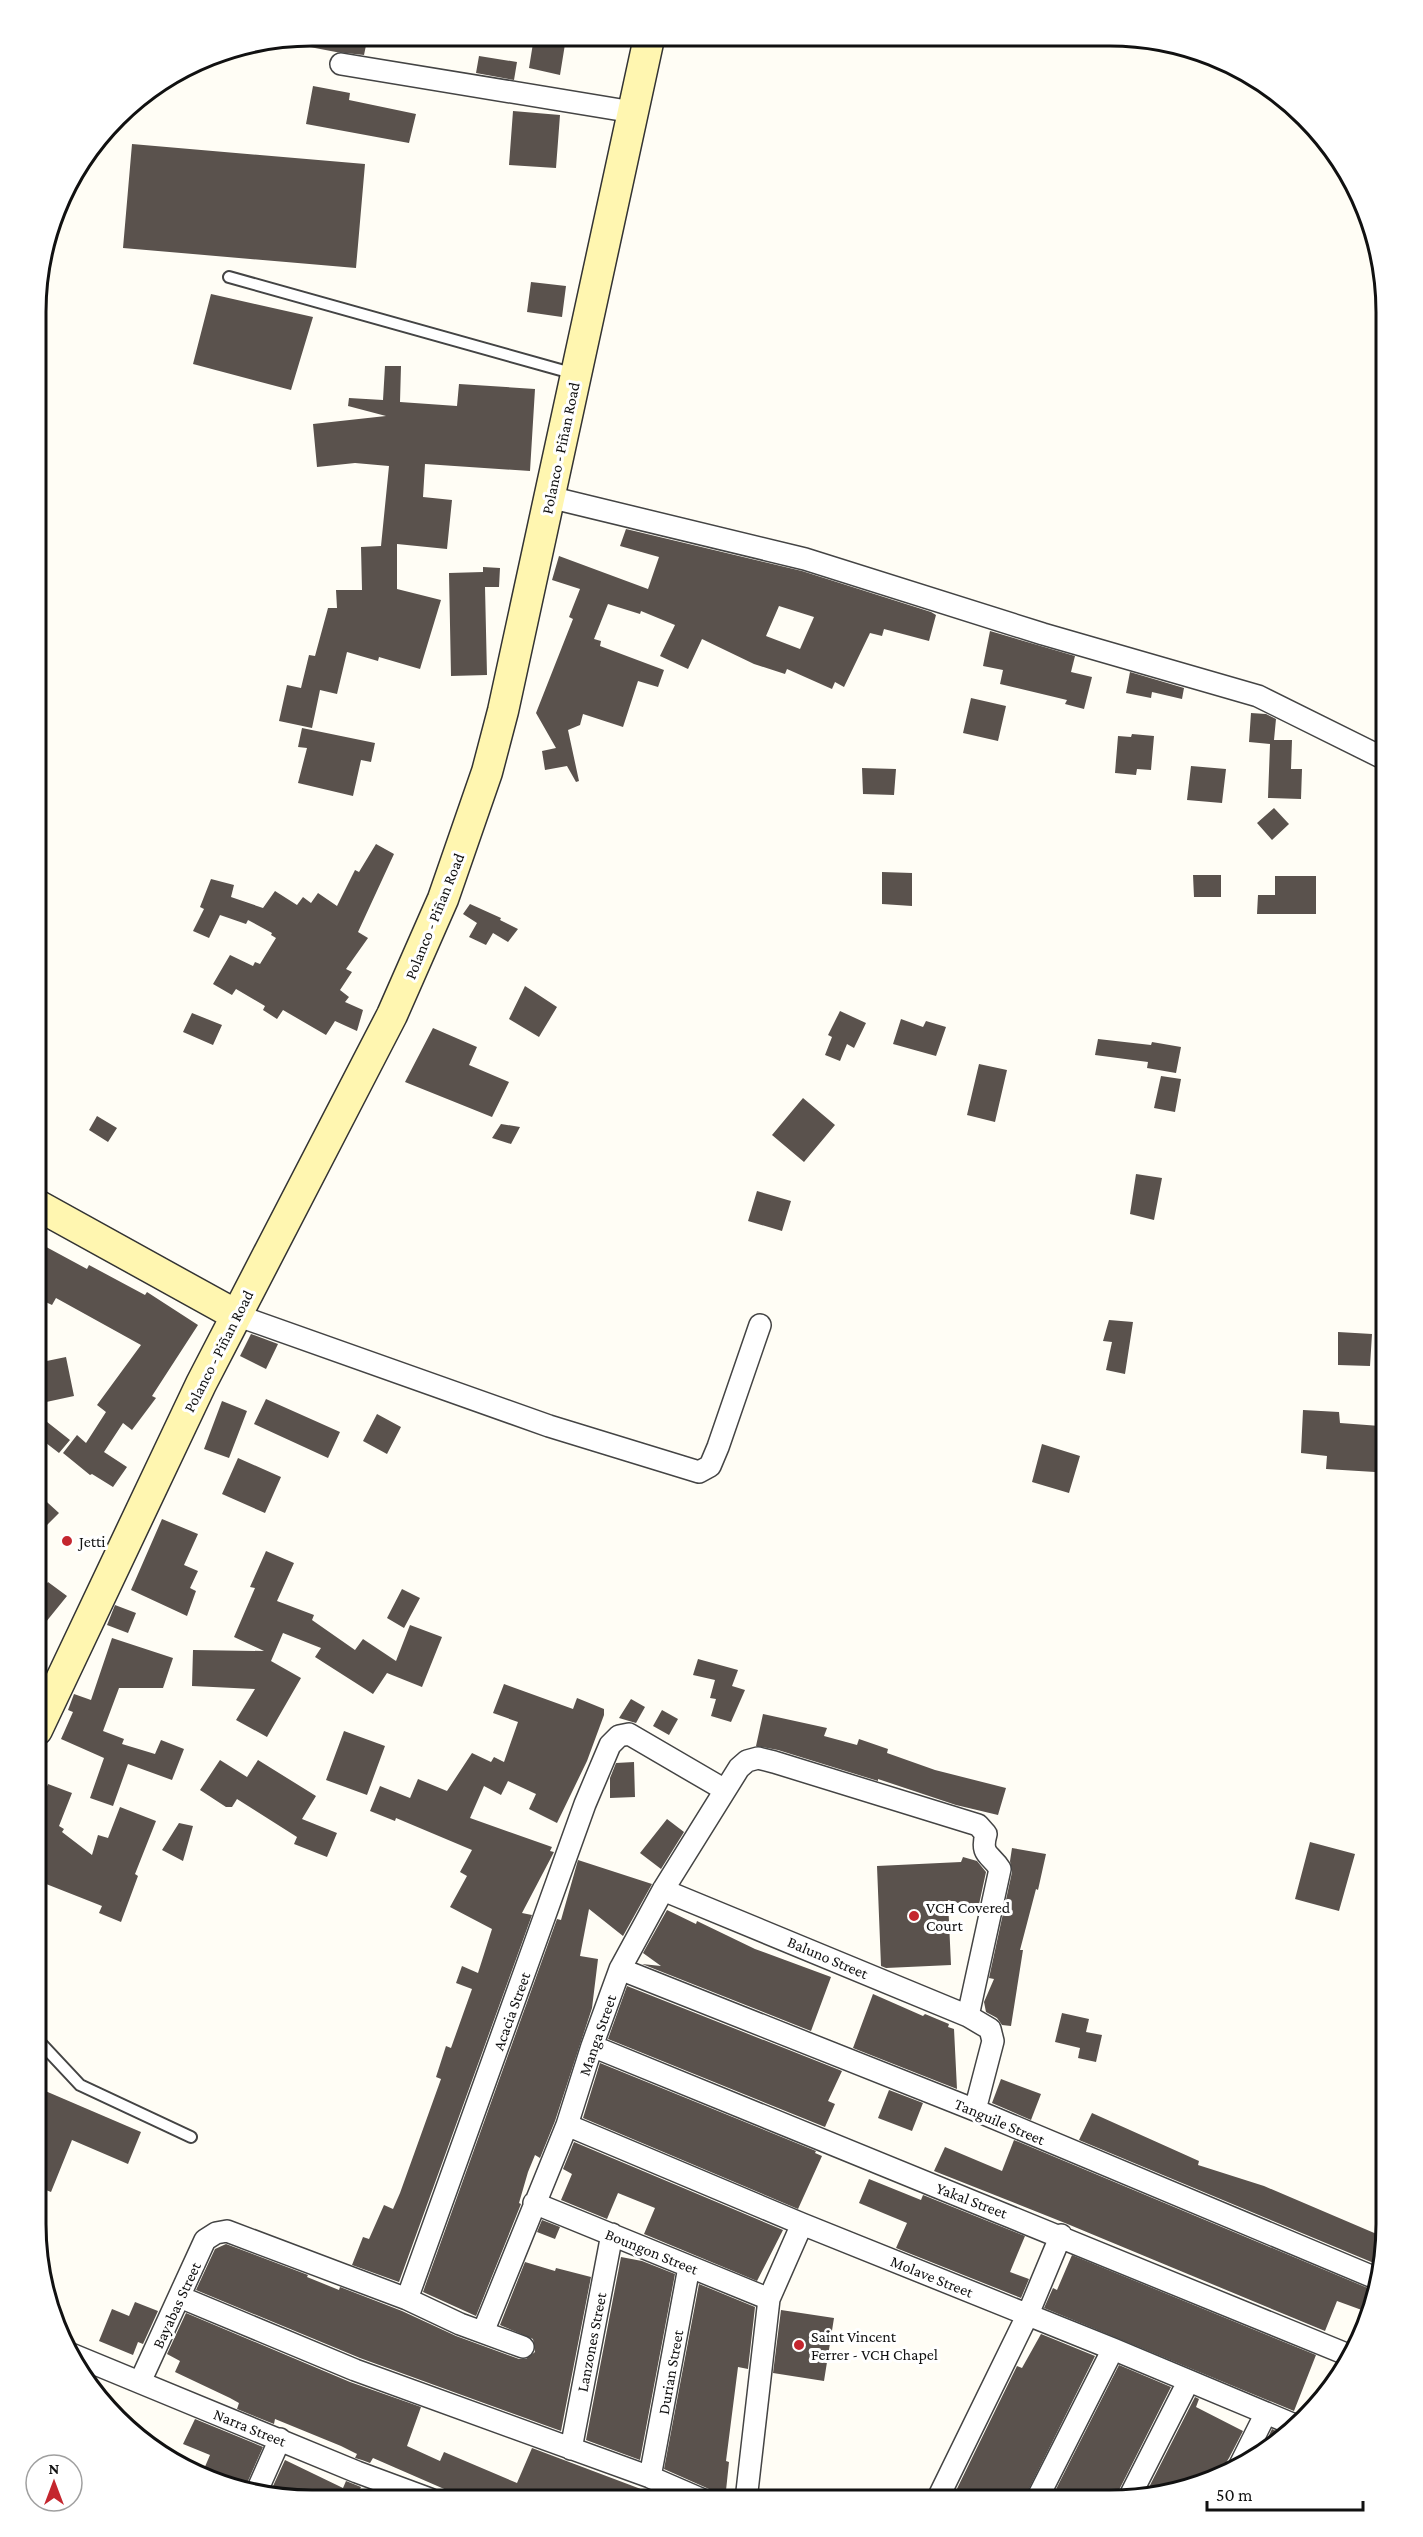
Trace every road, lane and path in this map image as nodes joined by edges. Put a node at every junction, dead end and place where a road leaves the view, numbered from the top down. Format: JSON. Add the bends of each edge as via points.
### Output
{"nodes":[{"id":1,"x":647,"y":46,"type":"edge"},
{"id":2,"x":341,"y":64,"type":"dead end"},
{"id":3,"x":633,"y":112,"type":"junction"},
{"id":4,"x":229,"y":277,"type":"dead end"},
{"id":5,"x":576,"y":374,"type":"junction"},
{"id":6,"x":549,"y":497,"type":"junction"},
{"id":7,"x":1376,"y":755,"type":"edge"},
{"id":8,"x":46,"y":1210,"type":"edge"},
{"id":9,"x":236,"y":1315,"type":"junction"},
{"id":10,"x":760,"y":1325,"type":"dead end"},
{"id":11,"x":46,"y":1711,"type":"edge"},
{"id":12,"x":724,"y":1790,"type":"junction"},
{"id":13,"x":663,"y":1890,"type":"junction"},
{"id":14,"x":620,"y":1969,"type":"junction"},
{"id":15,"x":968,"y":2016,"type":"junction"},
{"id":16,"x":592,"y":2046,"type":"junction"},
{"id":17,"x":46,"y":2049,"type":"edge"},
{"id":18,"x":975,"y":2110,"type":"junction"},
{"id":19,"x":567,"y":2125,"type":"junction"},
{"id":20,"x":191,"y":2137,"type":"dead end"},
{"id":21,"x":534,"y":2203,"type":"junction"},
{"id":22,"x":802,"y":2224,"type":"junction"},
{"id":23,"x":612,"y":2234,"type":"junction"},
{"id":24,"x":1061,"y":2235,"type":"junction"},
{"id":25,"x":689,"y":2267,"type":"junction"},
{"id":26,"x":1371,"y":2276,"type":"edge"},
{"id":27,"x":180,"y":2297,"type":"junction"},
{"id":28,"x":407,"y":2299,"type":"junction"},
{"id":29,"x":769,"y":2299,"type":"junction"},
{"id":30,"x":1028,"y":2314,"type":"junction"},
{"id":31,"x":483,"y":2332,"type":"junction"},
{"id":32,"x":523,"y":2346,"type":"dead end"},
{"id":33,"x":1113,"y":2349,"type":"junction"},
{"id":34,"x":1344,"y":2353,"type":"edge"},
{"id":35,"x":82,"y":2359,"type":"edge"},
{"id":36,"x":140,"y":2382,"type":"junction"},
{"id":37,"x":1188,"y":2382,"type":"junction"},
{"id":38,"x":1266,"y":2413,"type":"junction"},
{"id":39,"x":1288,"y":2422,"type":"edge"},
{"id":40,"x":279,"y":2439,"type":"junction"},
{"id":41,"x":571,"y":2449,"type":"junction"},
{"id":42,"x":1246,"y":2453,"type":"edge"},
{"id":43,"x":650,"y":2477,"type":"junction"},
{"id":44,"x":260,"y":2485,"type":"edge"},
{"id":45,"x":1133,"y":2489,"type":"edge"},
{"id":46,"x":407,"y":2490,"type":"edge"},
{"id":47,"x":680,"y":2490,"type":"edge"},
{"id":48,"x":747,"y":2490,"type":"edge"},
{"id":49,"x":942,"y":2490,"type":"edge"},
{"id":50,"x":1042,"y":2490,"type":"edge"}],
"edges":[{"from":1,"to":3,"type":"main road","name":"Polanco - Piñan Road"},
{"from":2,"to":3,"type":"street"},
{"from":3,"to":5,"type":"main road","name":"Polanco - Piñan Road"},
{"from":4,"to":5,"type":"lane"},
{"from":5,"to":6,"type":"main road","name":"Polanco - Piñan Road"},
{"from":6,"to":7,"type":"street","via":[[805,559],[1258,696]]},
{"from":6,"to":9,"type":"main road","name":"Polanco - Piñan Road","via":[[503,711],[443,900],[392,1015]]},
{"from":8,"to":9,"type":"main road"},
{"from":9,"to":10,"type":"street","via":[[549,1426],[699,1472],[710,1466],[718,1447]]},
{"from":9,"to":11,"type":"main road","name":"Polanco - Piñan Road"},
{"from":12,"to":13,"type":"street","name":"Manga Street"},
{"from":12,"to":15,"type":"street","name":"Manga Street","via":[[739,1768],[758,1758],[978,1825],[986,1834],[983,1845],[987,1855],[1000,1869]]},
{"from":12,"to":28,"type":"street","name":"Acacia Street","via":[[629,1734],[610,1745],[585,1804]]},
{"from":13,"to":14,"type":"street","name":"Manga Street"},
{"from":13,"to":15,"type":"street","name":"Baluno Street"},
{"from":14,"to":16,"type":"street","name":"Manga Street"},
{"from":14,"to":18,"type":"street","name":"Tanguile Street"},
{"from":15,"to":18,"type":"street","name":"Baluno Street","via":[[990,2029],[993,2041]]},
{"from":16,"to":19,"type":"street","name":"Manga Street"},
{"from":16,"to":24,"type":"street","name":"Yakal Street"},
{"from":17,"to":20,"type":"lane","via":[[80,2085]]},
{"from":18,"to":26,"type":"street","name":"Tanguile Street"},
{"from":19,"to":21,"type":"street","name":"Manga Street"},
{"from":19,"to":22,"type":"street","name":"Molave Street"},
{"from":21,"to":23,"type":"street","name":"Boungon Street"},
{"from":21,"to":31,"type":"street","name":"Manga Street"},
{"from":22,"to":29,"type":"street"},
{"from":22,"to":30,"type":"street","name":"Molave Street"},
{"from":23,"to":25,"type":"street","name":"Boungon Street"},
{"from":23,"to":41,"type":"street","name":"Lanzones Street"},
{"from":24,"to":30,"type":"street"},
{"from":24,"to":34,"type":"street","name":"Yakal Street"},
{"from":25,"to":29,"type":"street","name":"Boungon Street"},
{"from":25,"to":43,"type":"street","name":"Durian Street"},
{"from":27,"to":28,"type":"street","name":"Bayabas Street","via":[[206,2240],[227,2231]]},
{"from":27,"to":36,"type":"street","name":"Bayabas Street"},
{"from":27,"to":41,"type":"street","via":[[355,2370]]},
{"from":28,"to":31,"type":"street"},
{"from":29,"to":48,"type":"street"},
{"from":30,"to":33,"type":"street","name":"Molave Street"},
{"from":30,"to":49,"type":"street"},
{"from":31,"to":32,"type":"street"},
{"from":33,"to":37,"type":"street","name":"Molave Street"},
{"from":33,"to":50,"type":"street"},
{"from":35,"to":36,"type":"street","name":"Narra Street"},
{"from":36,"to":40,"type":"street","name":"Narra Street"},
{"from":37,"to":38,"type":"street","name":"Molave Street"},
{"from":37,"to":45,"type":"street"},
{"from":38,"to":39,"type":"street","name":"Molave Street"},
{"from":38,"to":42,"type":"street"},
{"from":40,"to":44,"type":"street"},
{"from":40,"to":46,"type":"street","name":"Narra Street"},
{"from":41,"to":43,"type":"street"},
{"from":43,"to":47,"type":"street"}]}
